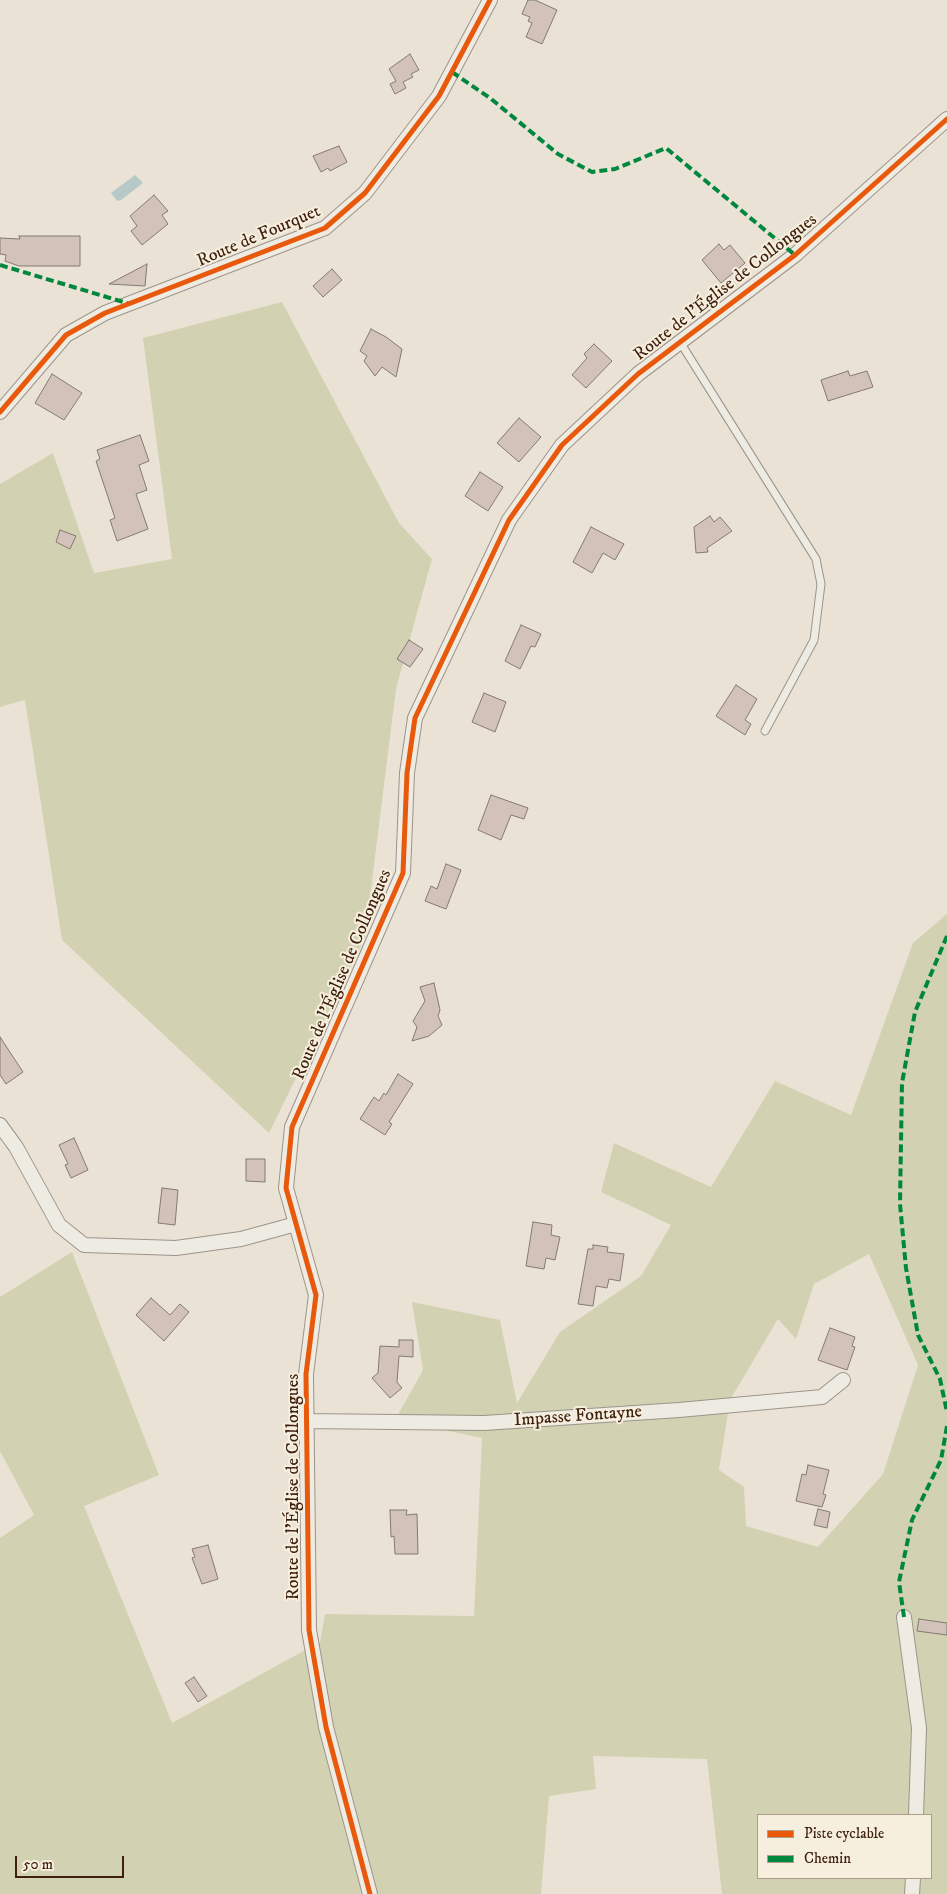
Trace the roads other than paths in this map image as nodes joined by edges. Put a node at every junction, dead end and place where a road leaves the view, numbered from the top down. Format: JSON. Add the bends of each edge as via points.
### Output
{"nodes":[{"id":1,"x":490,"y":0,"type":"edge"},
{"id":2,"x":947,"y":119,"type":"edge"},
{"id":3,"x":680,"y":342,"type":"junction"},
{"id":4,"x":0,"y":412,"type":"edge"},
{"id":5,"x":765,"y":731,"type":"dead end"},
{"id":6,"x":0,"y":1125,"type":"edge"},
{"id":7,"x":296,"y":1224,"type":"junction"},
{"id":8,"x":843,"y":1380,"type":"dead end"},
{"id":9,"x":306,"y":1421,"type":"junction"},
{"id":10,"x":904,"y":1617,"type":"dead end"},
{"id":11,"x":916,"y":1814,"type":"edge"},
{"id":12,"x":913,"y":1879,"type":"edge"},
{"id":13,"x":370,"y":1894,"type":"edge"},
{"id":14,"x":912,"y":1894,"type":"edge"}],
"edges":[{"from":1,"to":4,"type":"street","name":"Route de Fourquet","via":[[440,96],[365,193],[325,228],[105,313],[66,335]]},
{"from":2,"to":3,"type":"street","name":"Route de l’Église de Collongues","via":[[795,255]]},
{"from":3,"to":5,"type":"lane","via":[[816,559],[821,584],[814,640]]},
{"from":3,"to":7,"type":"street","name":"Route de l’Église de Collongues","via":[[638,374],[562,445],[509,520],[415,718],[407,773],[403,873],[292,1127],[286,1188]]},
{"from":6,"to":7,"type":"street","via":[[16,1146],[59,1225],[84,1245],[176,1248],[241,1239]]},
{"from":7,"to":9,"type":"street","name":"Route de l’Église de Collongues","via":[[316,1295],[306,1374]]},
{"from":8,"to":9,"type":"street","name":"Impasse Fontayne","via":[[822,1397],[679,1410],[484,1423]]},
{"from":9,"to":13,"type":"street","name":"Route de l’Église de Collongues","via":[[309,1630],[326,1727]]},
{"from":10,"to":11,"type":"street","via":[[919,1728]]},
{"from":12,"to":14,"type":"street"}]}
